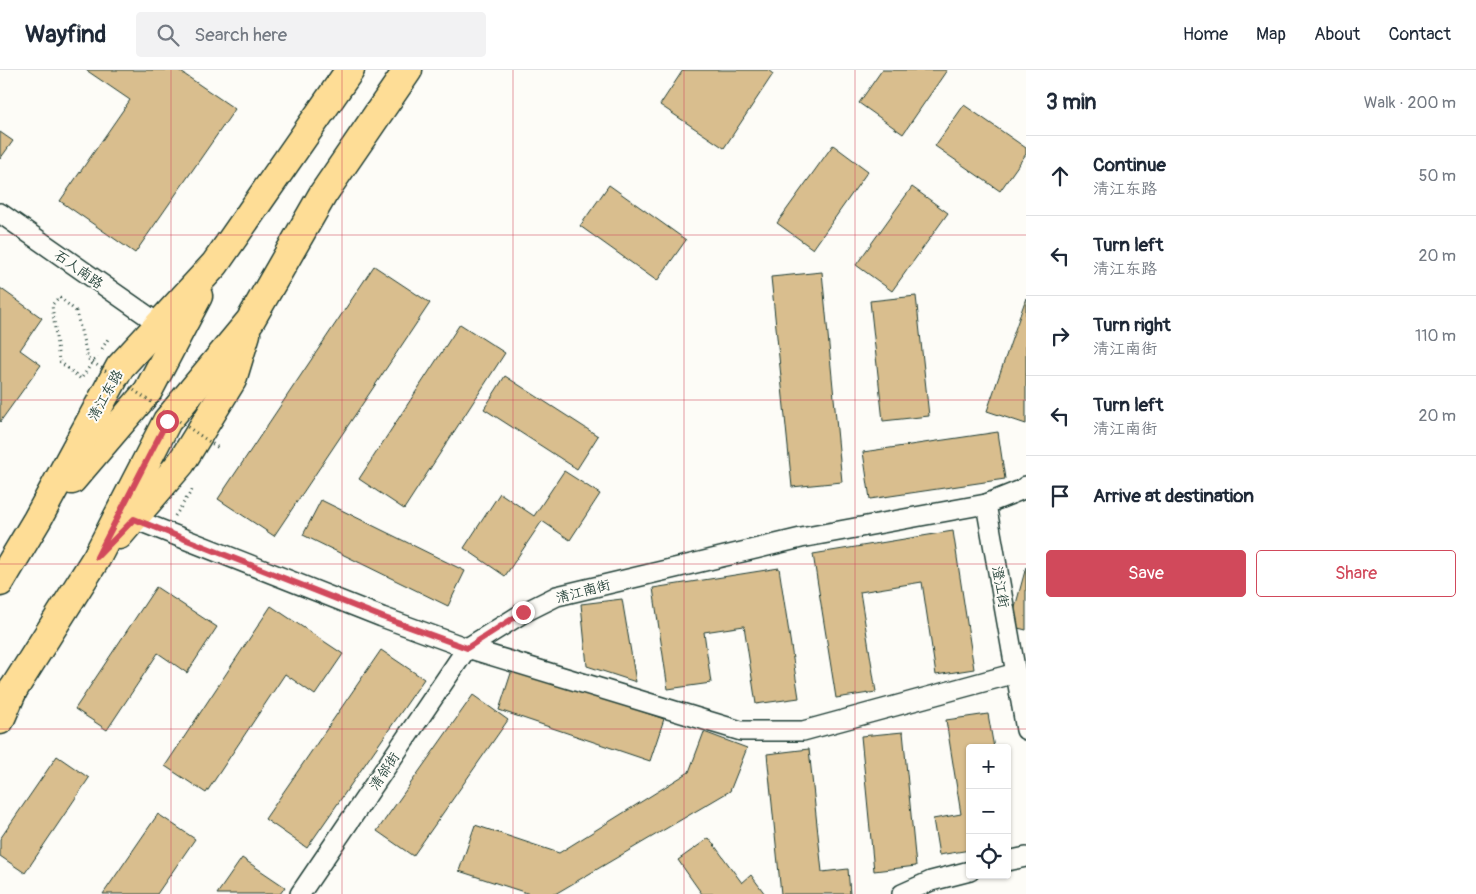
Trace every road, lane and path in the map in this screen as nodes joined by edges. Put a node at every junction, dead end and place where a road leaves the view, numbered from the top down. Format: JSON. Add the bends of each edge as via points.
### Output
{"nodes":[{"id":1,"x":350,"y":70,"type":"edge"},
{"id":2,"x":408,"y":70,"type":"edge"},
{"id":3,"x":0,"y":213,"type":"edge"},
{"id":4,"x":215,"y":264,"type":"junction"},
{"id":5,"x":250,"y":321,"type":"junction"},
{"id":6,"x":159,"y":324,"type":"junction"},
{"id":7,"x":108,"y":339,"type":"dead end"},
{"id":8,"x":220,"y":449,"type":"dead end"},
{"id":9,"x":1026,"y":486,"type":"edge"},
{"id":10,"x":986,"y":504,"type":"junction"},
{"id":11,"x":134,"y":519,"type":"junction"},
{"id":12,"x":37,"y":520,"type":"junction"},
{"id":13,"x":97,"y":557,"type":"junction"},
{"id":14,"x":0,"y":582,"type":"edge"},
{"id":15,"x":467,"y":648,"type":"junction"},
{"id":16,"x":1016,"y":674,"type":"junction"},
{"id":17,"x":6,"y":696,"type":"edge"},
{"id":18,"x":0,"y":720,"type":"edge"},
{"id":19,"x":1026,"y":730,"type":"edge"},
{"id":20,"x":1026,"y":857,"type":"edge"},
{"id":21,"x":1011,"y":860,"type":"edge"},
{"id":22,"x":966,"y":872,"type":"edge"},
{"id":23,"x":300,"y":894,"type":"edge"},
{"id":24,"x":902,"y":894,"type":"edge"}],
"edges":[{"from":1,"to":4,"type":"main road","name":"清江东路"},
{"from":2,"to":5,"type":"main road","via":[[323,194]]},
{"from":3,"to":6,"type":"street","name":"石人南路"},
{"from":4,"to":6,"type":"main road","name":"清江东路"},
{"from":4,"to":12,"type":"main road","name":"清江东路","via":[[148,391]]},
{"from":5,"to":11,"type":"main road","via":[[232,380],[181,463]]},
{"from":5,"to":13,"type":"main road","via":[[167,421]]},
{"from":6,"to":12,"type":"main road","name":"清江东路","via":[[120,367]]},
{"from":7,"to":8,"type":"path","bridge":true,"via":[[81,379],[59,361],[52,305],[59,297],[76,311],[88,359]]},
{"from":9,"to":10,"type":"street","name":"清江南街"},
{"from":10,"to":15,"type":"street","name":"清江南街","via":[[801,538],[558,596],[523,612]]},
{"from":10,"to":16,"type":"street","name":"澄江街"},
{"from":11,"to":13,"type":"main road"},
{"from":11,"to":15,"type":"street"},
{"from":12,"to":14,"type":"main road","name":"清江东路"},
{"from":13,"to":17,"type":"main road"},
{"from":15,"to":16,"type":"street","via":[[741,731],[803,730]]},
{"from":15,"to":23,"type":"street","name":"清邻街"},
{"from":16,"to":19,"type":"street","name":"澄江街"},
{"from":17,"to":18,"type":"main road"},
{"from":20,"to":21,"type":"street"},
{"from":22,"to":24,"type":"street","via":[[931,881]]}]}
